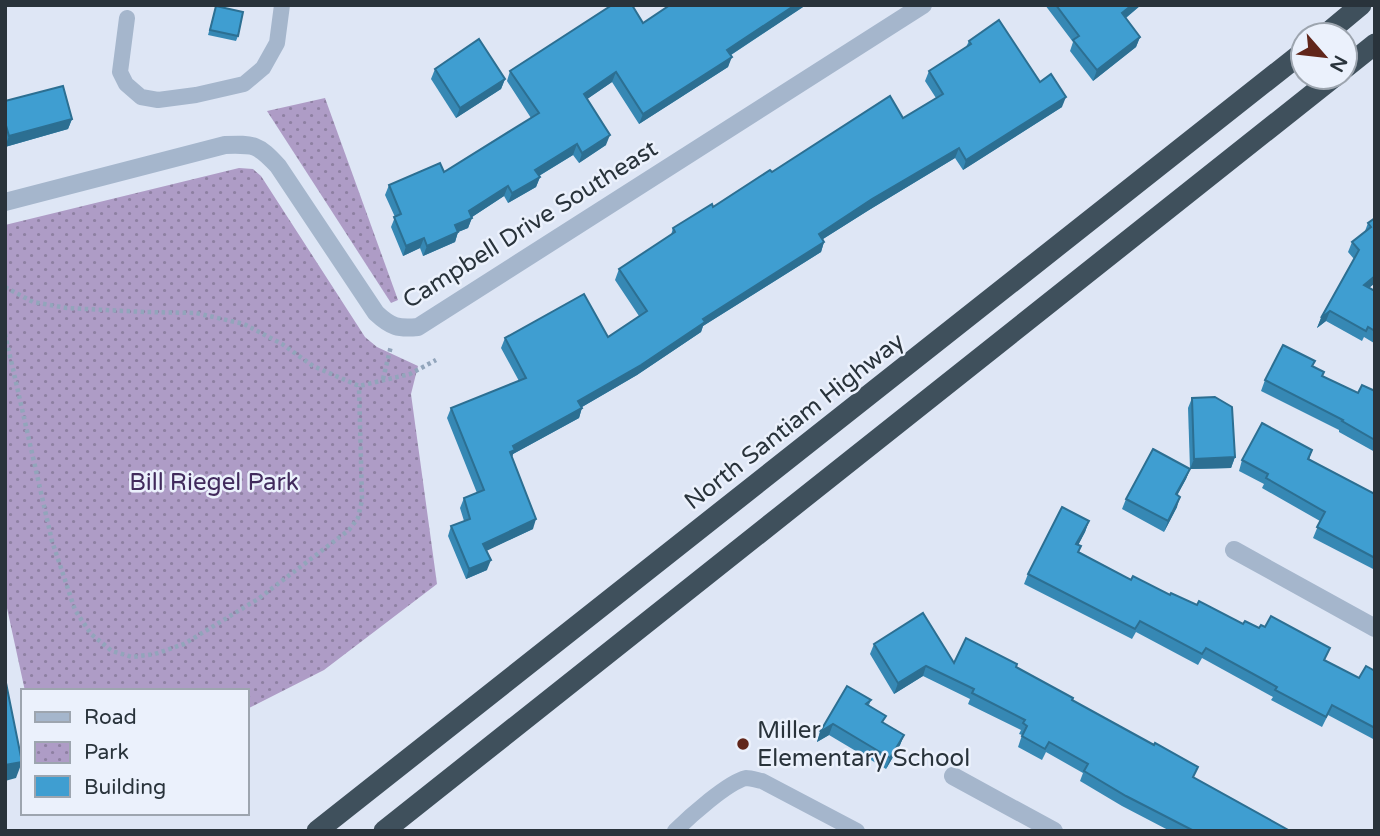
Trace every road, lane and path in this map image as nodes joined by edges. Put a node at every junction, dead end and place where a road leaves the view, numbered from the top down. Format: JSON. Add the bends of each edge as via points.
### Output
{"nodes":[{"id":1,"x":282,"y":5,"type":"edge"},
{"id":2,"x":923,"y":5,"type":"edge"},
{"id":3,"x":1361,"y":5,"type":"edge"},
{"id":4,"x":127,"y":18,"type":"dead end"},
{"id":5,"x":1342,"y":21,"type":"edge"},
{"id":6,"x":1375,"y":44,"type":"edge"},
{"id":7,"x":1359,"y":57,"type":"edge"},
{"id":8,"x":1289,"y":63,"type":"edge"},
{"id":9,"x":1316,"y":91,"type":"edge"},
{"id":10,"x":5,"y":202,"type":"edge"},
{"id":11,"x":5,"y":287,"type":"edge"},
{"id":12,"x":396,"y":327,"type":"junction"},
{"id":13,"x":5,"y":334,"type":"edge"},
{"id":14,"x":436,"y":360,"type":"dead end"},
{"id":15,"x":383,"y":380,"type":"junction"},
{"id":16,"x":359,"y":386,"type":"junction"},
{"id":17,"x":1234,"y":550,"type":"dead end"},
{"id":18,"x":1375,"y":628,"type":"edge"},
{"id":19,"x":953,"y":776,"type":"dead end"},
{"id":20,"x":1034,"y":826,"type":"edge"},
{"id":21,"x":317,"y":831,"type":"edge"},
{"id":22,"x":384,"y":831,"type":"edge"},
{"id":23,"x":675,"y":831,"type":"edge"},
{"id":24,"x":857,"y":831,"type":"edge"},
{"id":25,"x":1054,"y":831,"type":"edge"}],
"edges":[{"from":1,"to":4,"type":"lane","via":[[277,43],[263,68],[244,84],[158,100],[141,97],[126,85],[120,72]]},
{"from":2,"to":12,"type":"street","name":"Campbell Drive Southeast","via":[[430,320],[418,327]]},
{"from":3,"to":5,"type":"highway"},
{"from":6,"to":7,"type":"highway"},
{"from":8,"to":21,"type":"highway","name":"North Santiam Highway"},
{"from":9,"to":22,"type":"highway"},
{"from":10,"to":12,"type":"street","name":"Campbell Drive Southeast","via":[[225,145],[250,144],[278,166],[376,313]]},
{"from":11,"to":16,"type":"path","via":[[33,302],[68,308],[196,313],[244,324],[313,366]]},
{"from":12,"to":15,"type":"path"},
{"from":13,"to":16,"type":"path","via":[[52,541],[75,610],[112,651],[132,657],[184,644],[258,599],[349,530],[362,500]]},
{"from":14,"to":15,"type":"path","via":[[410,374]]},
{"from":15,"to":16,"type":"path"},
{"from":17,"to":18,"type":"street"},
{"from":19,"to":20,"type":"street"},
{"from":20,"to":25,"type":"street"},
{"from":23,"to":24,"type":"lane","via":[[736,782],[749,778]]}]}
